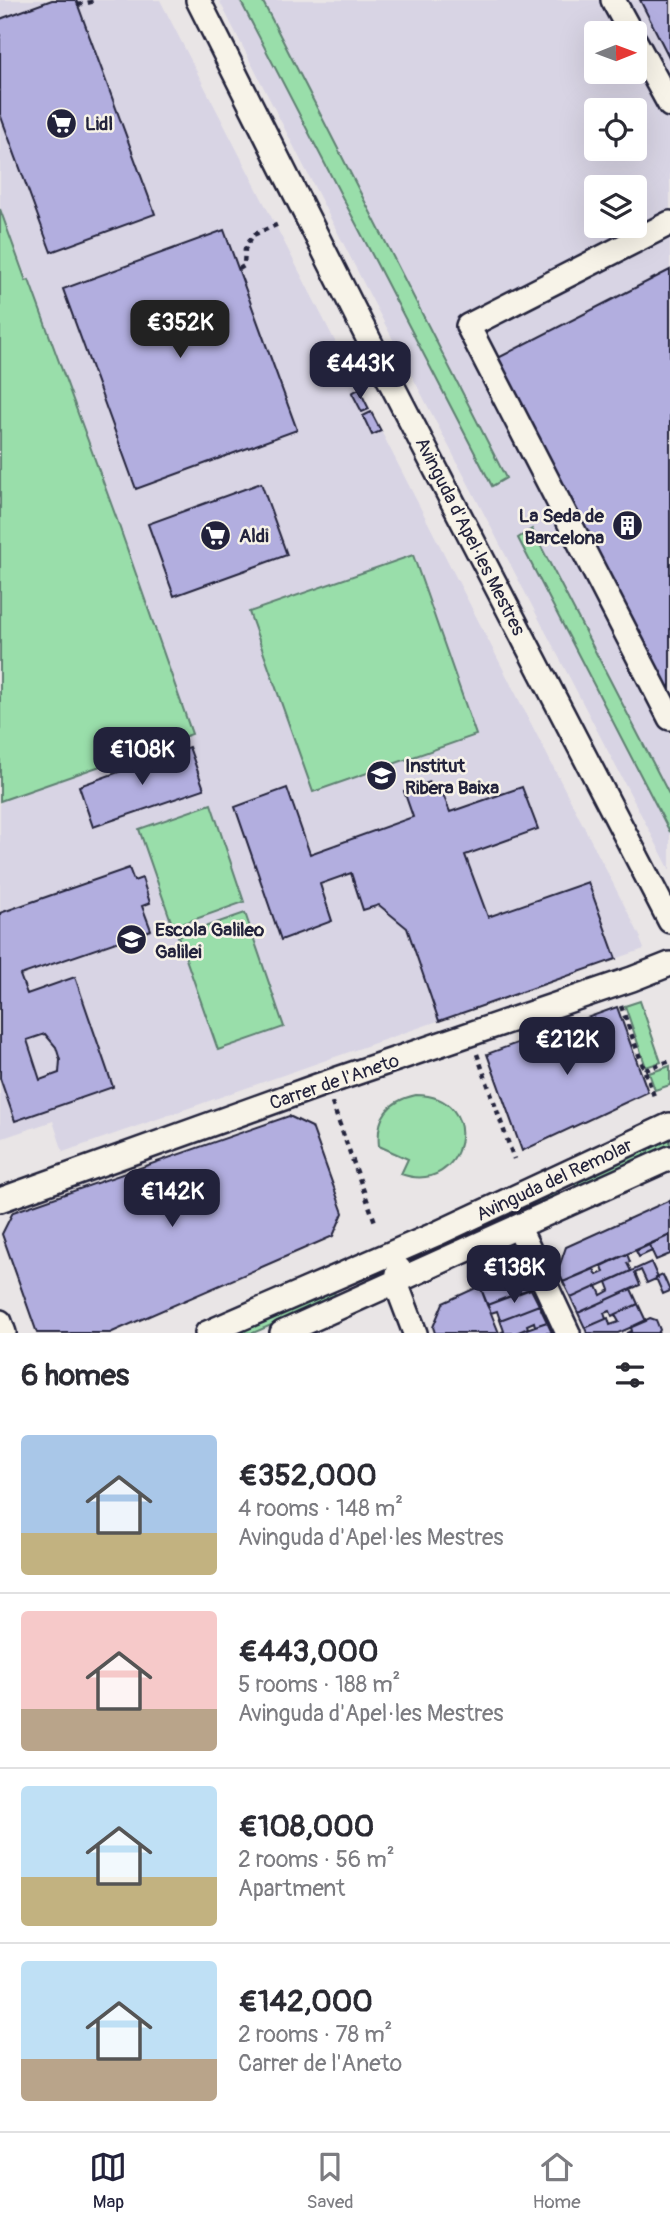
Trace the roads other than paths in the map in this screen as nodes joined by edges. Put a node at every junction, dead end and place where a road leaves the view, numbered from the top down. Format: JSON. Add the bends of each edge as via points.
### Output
{"nodes":[{"id":1,"x":198,"y":0,"type":"edge"},
{"id":2,"x":613,"y":0,"type":"edge"},
{"id":3,"x":624,"y":21,"type":"edge"},
{"id":4,"x":648,"y":65,"type":"edge"},
{"id":5,"x":670,"y":105,"type":"edge"},
{"id":6,"x":670,"y":223,"type":"edge"},
{"id":7,"x":670,"y":718,"type":"edge"},
{"id":8,"x":670,"y":920,"type":"edge"},
{"id":9,"x":670,"y":964,"type":"edge"},
{"id":10,"x":670,"y":1125,"type":"edge"},
{"id":11,"x":670,"y":1158,"type":"edge"},
{"id":12,"x":0,"y":1200,"type":"edge"},
{"id":13,"x":519,"y":1228,"type":"junction"},
{"id":14,"x":436,"y":1234,"type":"junction"},
{"id":15,"x":396,"y":1283,"type":"junction"},
{"id":16,"x":0,"y":1322,"type":"edge"},
{"id":17,"x":4,"y":1333,"type":"edge"},
{"id":18,"x":208,"y":1333,"type":"edge"},
{"id":19,"x":282,"y":1333,"type":"edge"},
{"id":20,"x":415,"y":1333,"type":"edge"},
{"id":21,"x":568,"y":1333,"type":"edge"}],
"edges":[{"from":1,"to":8,"type":"street","name":"Avinguda d'Apel·les Mestres"},
{"from":2,"to":3,"type":"street"},
{"from":4,"to":5,"type":"street"},
{"from":6,"to":7,"type":"street","via":[[468,326]]},
{"from":9,"to":12,"type":"street","name":"Carrer de l'Aneto"},
{"from":10,"to":14,"type":"street","name":"Avinguda del Remolar"},
{"from":11,"to":13,"type":"street","name":"Avinguda del Remolar"},
{"from":13,"to":15,"type":"street","name":"Avinguda del Remolar"},
{"from":13,"to":21,"type":"street"},
{"from":14,"to":15,"type":"street","via":[[401,1265]]},
{"from":14,"to":18,"type":"street","name":"Avinguda del Remolar"},
{"from":15,"to":19,"type":"street","name":"Avinguda del Remolar"},
{"from":15,"to":20,"type":"street"},
{"from":16,"to":17,"type":"street"}]}
